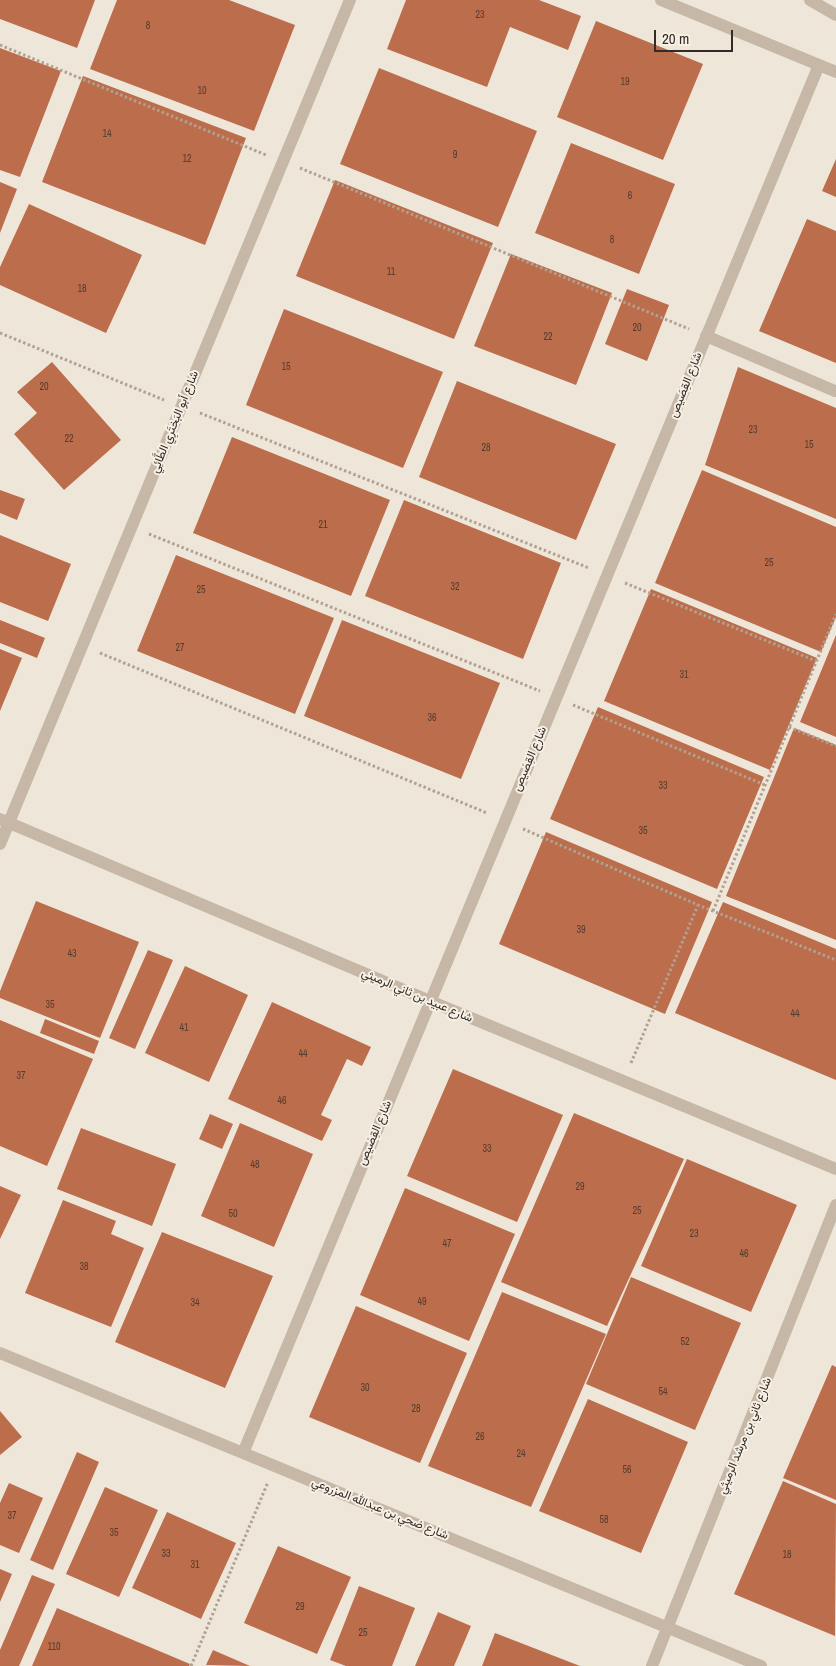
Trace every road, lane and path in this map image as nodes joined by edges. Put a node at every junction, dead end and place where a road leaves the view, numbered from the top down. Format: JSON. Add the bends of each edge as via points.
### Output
{"nodes":[{"id":1,"x":350,"y":0,"type":"edge"},
{"id":2,"x":661,"y":0,"type":"edge"},
{"id":3,"x":810,"y":0,"type":"edge"},
{"id":4,"x":836,"y":16,"type":"edge"},
{"id":5,"x":0,"y":44,"type":"edge"},
{"id":6,"x":819,"y":65,"type":"junction"},
{"id":7,"x":836,"y":72,"type":"edge"},
{"id":8,"x":283,"y":162,"type":"junction"},
{"id":9,"x":0,"y":333,"type":"edge"},
{"id":10,"x":706,"y":336,"type":"junction"},
{"id":11,"x":834,"y":391,"type":"dead end"},
{"id":12,"x":181,"y":407,"type":"junction"},
{"id":13,"x":132,"y":527,"type":"junction"},
{"id":14,"x":607,"y":575,"type":"junction"},
{"id":15,"x":836,"y":614,"type":"edge"},
{"id":16,"x":81,"y":646,"type":"junction"},
{"id":17,"x":816,"y":661,"type":"junction"},
{"id":18,"x":556,"y":698,"type":"junction"},
{"id":19,"x":789,"y":727,"type":"junction"},
{"id":20,"x":836,"y":746,"type":"edge"},
{"id":21,"x":765,"y":785,"type":"junction"},
{"id":22,"x":4,"y":821,"type":"edge"},
{"id":23,"x":505,"y":821,"type":"junction"},
{"id":24,"x":0,"y":844,"type":"edge"},
{"id":25,"x":698,"y":905,"type":"junction"},
{"id":26,"x":713,"y":911,"type":"junction"},
{"id":27,"x":836,"y":960,"type":"edge"},
{"id":28,"x":430,"y":1001,"type":"junction"},
{"id":29,"x":623,"y":1081,"type":"junction"},
{"id":30,"x":836,"y":1169,"type":"edge"},
{"id":31,"x":836,"y":1205,"type":"edge"},
{"id":32,"x":0,"y":1353,"type":"edge"},
{"id":33,"x":242,"y":1453,"type":"junction"},
{"id":34,"x":275,"y":1466,"type":"junction"},
{"id":35,"x":668,"y":1628,"type":"junction"},
{"id":36,"x":190,"y":1666,"type":"edge"},
{"id":37,"x":652,"y":1666,"type":"edge"},
{"id":38,"x":761,"y":1666,"type":"edge"}],
"edges":[{"from":1,"to":8,"type":"street","name":"شارع أبو البَختَرِي الطَّائِي"},
{"from":2,"to":6,"type":"street"},
{"from":3,"to":4,"type":"street"},
{"from":5,"to":8,"type":"path"},
{"from":6,"to":7,"type":"street"},
{"from":6,"to":10,"type":"street","name":"شارع القِصَيص"},
{"from":8,"to":10,"type":"path"},
{"from":8,"to":12,"type":"street","name":"شارع أبو البَختَرِي الطَّائِي"},
{"from":9,"to":12,"type":"path"},
{"from":10,"to":11,"type":"street"},
{"from":10,"to":14,"type":"street","name":"شارع القِصَيص"},
{"from":12,"to":13,"type":"street","name":"شارع أبو البَختَرِي الطَّائِي"},
{"from":12,"to":14,"type":"path"},
{"from":13,"to":16,"type":"street","name":"شارع أبو البَختَرِي الطَّائِي"},
{"from":13,"to":18,"type":"path"},
{"from":14,"to":17,"type":"path"},
{"from":14,"to":18,"type":"street","name":"شارع القِصَيص"},
{"from":15,"to":17,"type":"path"},
{"from":16,"to":22,"type":"street","name":"شارع أبو البَختَرِي الطَّائِي"},
{"from":16,"to":23,"type":"path"},
{"from":17,"to":19,"type":"path"},
{"from":18,"to":21,"type":"path"},
{"from":18,"to":23,"type":"street","name":"شارع القِصَيص"},
{"from":19,"to":20,"type":"path"},
{"from":19,"to":21,"type":"path"},
{"from":21,"to":26,"type":"path"},
{"from":22,"to":24,"type":"street","name":"شارع أبو البَختَرِي الطَّائِي"},
{"from":22,"to":28,"type":"street","name":"شارع عبيد بن ثاني الرميثي"},
{"from":23,"to":25,"type":"path"},
{"from":23,"to":28,"type":"street","name":"شارع القِصَيص"},
{"from":25,"to":26,"type":"path"},
{"from":25,"to":29,"type":"path"},
{"from":26,"to":27,"type":"path"},
{"from":28,"to":29,"type":"street","name":"شارع عبيد بن ثاني الرميثي"},
{"from":28,"to":33,"type":"street","name":"شارع القِصَيص"},
{"from":29,"to":30,"type":"street","name":"شارع عبيد بن ثاني الرميثي"},
{"from":31,"to":35,"type":"street","name":"شارع ثاني بن مرشد الرميثي"},
{"from":32,"to":33,"type":"street","name":"شارع ضحي بن عبدالله المزروعي"},
{"from":33,"to":34,"type":"street","name":"شارع ضحي بن عبدالله المزروعي"},
{"from":34,"to":35,"type":"street","name":"شارع ضحي بن عبدالله المزروعي"},
{"from":34,"to":36,"type":"path"},
{"from":35,"to":37,"type":"street","name":"شارع ثاني بن مرشد الرميثي"},
{"from":35,"to":38,"type":"street","name":"شارع ضحي بن عبدالله المزروعي"}]}
